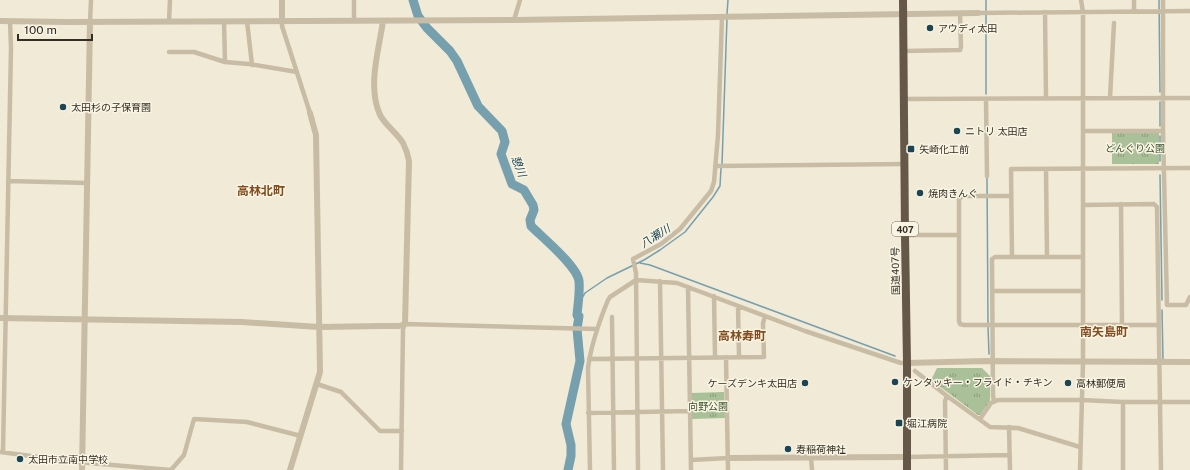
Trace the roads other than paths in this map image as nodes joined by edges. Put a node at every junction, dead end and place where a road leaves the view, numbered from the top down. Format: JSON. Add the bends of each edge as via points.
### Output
{"nodes":[{"id":1,"x":91,"y":0,"type":"edge"},
{"id":2,"x":170,"y":0,"type":"edge"},
{"id":3,"x":282,"y":0,"type":"edge"},
{"id":4,"x":354,"y":0,"type":"edge"},
{"id":5,"x":520,"y":0,"type":"edge"},
{"id":6,"x":903,"y":0,"type":"edge"},
{"id":7,"x":1081,"y":0,"type":"edge"},
{"id":8,"x":1134,"y":0,"type":"edge"},
{"id":9,"x":1163,"y":0,"type":"edge"},
{"id":10,"x":1134,"y":11,"type":"junction"},
{"id":11,"x":1163,"y":11,"type":"junction"},
{"id":12,"x":1190,"y":11,"type":"edge"},
{"id":13,"x":1045,"y":12,"type":"junction"},
{"id":14,"x":1083,"y":12,"type":"junction"},
{"id":15,"x":978,"y":13,"type":"joint"},
{"id":16,"x":903,"y":14,"type":"junction"},
{"id":17,"x":960,"y":14,"type":"junction"},
{"id":18,"x":726,"y":17,"type":"junction"},
{"id":19,"x":383,"y":20,"type":"junction"},
{"id":20,"x":514,"y":20,"type":"junction"},
{"id":21,"x":0,"y":21,"type":"edge"},
{"id":22,"x":10,"y":21,"type":"junction"},
{"id":23,"x":247,"y":21,"type":"junction"},
{"id":24,"x":282,"y":21,"type":"junction"},
{"id":25,"x":354,"y":21,"type":"junction"},
{"id":26,"x":90,"y":22,"type":"junction"},
{"id":27,"x":169,"y":22,"type":"junction"},
{"id":28,"x":224,"y":22,"type":"junction"},
{"id":29,"x":1114,"y":23,"type":"dead end"},
{"id":30,"x":904,"y":51,"type":"junction"},
{"id":31,"x":169,"y":52,"type":"dead end"},
{"id":32,"x":225,"y":62,"type":"junction"},
{"id":33,"x":252,"y":65,"type":"junction"},
{"id":34,"x":297,"y":72,"type":"junction"},
{"id":35,"x":986,"y":98,"type":"junction"},
{"id":36,"x":1046,"y":98,"type":"junction"},
{"id":37,"x":1083,"y":98,"type":"junction"},
{"id":38,"x":1110,"y":98,"type":"junction"},
{"id":39,"x":1163,"y":98,"type":"junction"},
{"id":40,"x":1190,"y":98,"type":"edge"},
{"id":41,"x":904,"y":99,"type":"junction"},
{"id":42,"x":310,"y":113,"type":"joint"},
{"id":43,"x":1083,"y":131,"type":"junction"},
{"id":44,"x":1163,"y":131,"type":"junction"},
{"id":45,"x":905,"y":164,"type":"junction"},
{"id":46,"x":716,"y":166,"type":"junction"},
{"id":47,"x":1083,"y":168,"type":"junction"},
{"id":48,"x":1164,"y":168,"type":"junction"},
{"id":49,"x":1190,"y":168,"type":"edge"},
{"id":50,"x":1046,"y":169,"type":"junction"},
{"id":51,"x":987,"y":176,"type":"dead end"},
{"id":52,"x":8,"y":181,"type":"junction"},
{"id":53,"x":88,"y":183,"type":"junction"},
{"id":54,"x":1011,"y":196,"type":"junction"},
{"id":55,"x":1121,"y":204,"type":"junction"},
{"id":56,"x":1083,"y":205,"type":"junction"},
{"id":57,"x":904,"y":235,"type":"junction"},
{"id":58,"x":958,"y":235,"type":"junction"},
{"id":59,"x":1012,"y":257,"type":"junction"},
{"id":60,"x":1047,"y":257,"type":"junction"},
{"id":61,"x":1083,"y":257,"type":"junction"},
{"id":62,"x":636,"y":280,"type":"junction"},
{"id":63,"x":660,"y":281,"type":"junction"},
{"id":64,"x":688,"y":287,"type":"junction"},
{"id":65,"x":992,"y":291,"type":"junction"},
{"id":66,"x":1083,"y":291,"type":"junction"},
{"id":67,"x":714,"y":296,"type":"junction"},
{"id":68,"x":1190,"y":297,"type":"edge"},
{"id":69,"x":1158,"y":305,"type":"junction"},
{"id":70,"x":1167,"y":305,"type":"junction"},
{"id":71,"x":738,"y":306,"type":"junction"},
{"id":72,"x":765,"y":316,"type":"junction"},
{"id":73,"x":3,"y":318,"type":"edge"},
{"id":74,"x":612,"y":318,"type":"dead end"},
{"id":75,"x":86,"y":319,"type":"junction"},
{"id":76,"x":405,"y":324,"type":"junction"},
{"id":77,"x":992,"y":325,"type":"junction"},
{"id":78,"x":1083,"y":325,"type":"junction"},
{"id":79,"x":1122,"y":325,"type":"junction"},
{"id":80,"x":1158,"y":325,"type":"junction"},
{"id":81,"x":319,"y":327,"type":"junction"},
{"id":82,"x":597,"y":329,"type":"junction"},
{"id":83,"x":715,"y":357,"type":"junction"},
{"id":84,"x":726,"y":357,"type":"junction"},
{"id":85,"x":739,"y":357,"type":"junction"},
{"id":86,"x":637,"y":358,"type":"junction"},
{"id":87,"x":662,"y":358,"type":"junction"},
{"id":88,"x":689,"y":358,"type":"junction"},
{"id":89,"x":589,"y":359,"type":"junction"},
{"id":90,"x":613,"y":359,"type":"junction"},
{"id":91,"x":993,"y":361,"type":"junction"},
{"id":92,"x":1083,"y":362,"type":"junction"},
{"id":93,"x":1159,"y":362,"type":"junction"},
{"id":94,"x":1190,"y":362,"type":"edge"},
{"id":95,"x":907,"y":363,"type":"junction"},
{"id":96,"x":915,"y":371,"type":"dead end"},
{"id":97,"x":317,"y":384,"type":"junction"},
{"id":98,"x":947,"y":396,"type":"junction"},
{"id":99,"x":1082,"y":400,"type":"junction"},
{"id":100,"x":994,"y":401,"type":"junction"},
{"id":101,"x":1123,"y":402,"type":"junction"},
{"id":102,"x":1160,"y":402,"type":"junction"},
{"id":103,"x":1190,"y":402,"type":"edge"},
{"id":104,"x":690,"y":411,"type":"junction"},
{"id":105,"x":613,"y":412,"type":"junction"},
{"id":106,"x":637,"y":412,"type":"junction"},
{"id":107,"x":662,"y":412,"type":"junction"},
{"id":108,"x":588,"y":413,"type":"junction"},
{"id":109,"x":980,"y":420,"type":"junction"},
{"id":110,"x":1009,"y":428,"type":"junction"},
{"id":111,"x":402,"y":431,"type":"junction"},
{"id":112,"x":301,"y":436,"type":"junction"},
{"id":113,"x":1080,"y":447,"type":"junction"},
{"id":114,"x":1,"y":452,"type":"edge"},
{"id":115,"x":1009,"y":455,"type":"junction"},
{"id":116,"x":906,"y":457,"type":"junction"},
{"id":117,"x":946,"y":457,"type":"junction"},
{"id":118,"x":728,"y":458,"type":"junction"},
{"id":119,"x":811,"y":458,"type":"junction"},
{"id":120,"x":691,"y":460,"type":"junction"},
{"id":121,"x":82,"y":462,"type":"junction"},
{"id":122,"x":82,"y":470,"type":"edge"},
{"id":123,"x":171,"y":470,"type":"edge"},
{"id":124,"x":290,"y":470,"type":"edge"},
{"id":125,"x":401,"y":470,"type":"edge"},
{"id":126,"x":590,"y":470,"type":"edge"},
{"id":127,"x":614,"y":470,"type":"edge"},
{"id":128,"x":638,"y":470,"type":"edge"},
{"id":129,"x":663,"y":470,"type":"edge"},
{"id":130,"x":691,"y":470,"type":"edge"},
{"id":131,"x":728,"y":470,"type":"edge"},
{"id":132,"x":812,"y":470,"type":"edge"},
{"id":133,"x":907,"y":470,"type":"edge"},
{"id":134,"x":946,"y":470,"type":"edge"},
{"id":135,"x":1010,"y":470,"type":"edge"},
{"id":136,"x":1080,"y":470,"type":"edge"},
{"id":137,"x":1123,"y":470,"type":"edge"},
{"id":138,"x":1160,"y":470,"type":"edge"}],
"edges":[{"from":1,"to":26,"type":"street"},
{"from":2,"to":27,"type":"street"},
{"from":3,"to":24,"type":"street"},
{"from":4,"to":25,"type":"street"},
{"from":5,"to":20,"type":"street"},
{"from":6,"to":16,"type":"highway","name":"国道407号","number":"407"},
{"from":7,"to":14,"type":"street"},
{"from":8,"to":10,"type":"street"},
{"from":9,"to":11,"type":"street"},
{"from":10,"to":11,"type":"street"},
{"from":10,"to":14,"type":"street"},
{"from":11,"to":12,"type":"street"},
{"from":11,"to":39,"type":"street"},
{"from":13,"to":14,"type":"street"},
{"from":13,"to":15,"type":"street"},
{"from":13,"to":36,"type":"street"},
{"from":14,"to":37,"type":"street"},
{"from":15,"to":17,"type":"street"},
{"from":16,"to":17,"type":"street"},
{"from":16,"to":18,"type":"street"},
{"from":16,"to":30,"type":"highway","name":"国道407号","number":"407"},
{"from":17,"to":30,"type":"street","via":[[960,50]]},
{"from":18,"to":20,"type":"street"},
{"from":18,"to":46,"type":"street"},
{"from":19,"to":20,"type":"street"},
{"from":19,"to":25,"type":"street"},
{"from":19,"to":76,"type":"street","via":[[376,71],[376,103],[381,116],[403,143],[409,161]]},
{"from":21,"to":22,"type":"street"},
{"from":22,"to":26,"type":"street"},
{"from":22,"to":52,"type":"street"},
{"from":23,"to":24,"type":"street"},
{"from":23,"to":28,"type":"street"},
{"from":23,"to":33,"type":"street"},
{"from":24,"to":25,"type":"street"},
{"from":24,"to":34,"type":"street"},
{"from":26,"to":27,"type":"street"},
{"from":26,"to":53,"type":"street"},
{"from":27,"to":28,"type":"street"},
{"from":28,"to":32,"type":"street"},
{"from":29,"to":38,"type":"street"},
{"from":30,"to":41,"type":"highway","name":"国道407号","number":"407"},
{"from":31,"to":32,"type":"street","via":[[194,52]]},
{"from":32,"to":33,"type":"street"},
{"from":33,"to":34,"type":"street"},
{"from":34,"to":42,"type":"street"},
{"from":35,"to":36,"type":"street"},
{"from":35,"to":41,"type":"street"},
{"from":35,"to":51,"type":"street"},
{"from":36,"to":37,"type":"street"},
{"from":37,"to":38,"type":"street"},
{"from":37,"to":43,"type":"street"},
{"from":38,"to":39,"type":"street"},
{"from":39,"to":40,"type":"street"},
{"from":39,"to":44,"type":"street"},
{"from":41,"to":45,"type":"highway","name":"国道407号","number":"407"},
{"from":42,"to":81,"type":"street","via":[[316,135]]},
{"from":43,"to":44,"type":"street"},
{"from":43,"to":47,"type":"street"},
{"from":44,"to":48,"type":"street"},
{"from":45,"to":46,"type":"street"},
{"from":45,"to":57,"type":"highway","name":"国道407号","number":"407"},
{"from":46,"to":62,"type":"street","via":[[710,191],[685,224],[661,244],[633,259]]},
{"from":47,"to":48,"type":"street"},
{"from":47,"to":50,"type":"street"},
{"from":47,"to":56,"type":"street"},
{"from":48,"to":49,"type":"street"},
{"from":48,"to":70,"type":"street"},
{"from":50,"to":54,"type":"street","via":[[1011,169]]},
{"from":50,"to":60,"type":"street"},
{"from":52,"to":53,"type":"street"},
{"from":52,"to":73,"type":"street"},
{"from":53,"to":75,"type":"street"},
{"from":54,"to":58,"type":"street","via":[[961,197]]},
{"from":54,"to":59,"type":"street"},
{"from":55,"to":56,"type":"street"},
{"from":55,"to":69,"type":"street","via":[[1154,204],[1157,207]]},
{"from":55,"to":79,"type":"street"},
{"from":56,"to":61,"type":"street"},
{"from":57,"to":58,"type":"street"},
{"from":57,"to":95,"type":"highway","name":"国道407号","number":"407"},
{"from":58,"to":77,"type":"street","via":[[960,322],[964,325]]},
{"from":59,"to":60,"type":"street"},
{"from":59,"to":65,"type":"street","via":[[992,259]]},
{"from":60,"to":61,"type":"street"},
{"from":61,"to":66,"type":"street"},
{"from":62,"to":63,"type":"street"},
{"from":62,"to":82,"type":"street","via":[[610,297]]},
{"from":62,"to":86,"type":"street"},
{"from":63,"to":64,"type":"street"},
{"from":63,"to":87,"type":"street"},
{"from":64,"to":67,"type":"street"},
{"from":64,"to":88,"type":"street"},
{"from":65,"to":66,"type":"street"},
{"from":65,"to":77,"type":"street"},
{"from":66,"to":78,"type":"street"},
{"from":67,"to":71,"type":"street"},
{"from":67,"to":83,"type":"street"},
{"from":68,"to":70,"type":"street","via":[[1186,305]]},
{"from":69,"to":70,"type":"street"},
{"from":69,"to":80,"type":"street"},
{"from":71,"to":72,"type":"street"},
{"from":71,"to":85,"type":"street"},
{"from":72,"to":85,"type":"street","via":[[764,357]]},
{"from":72,"to":95,"type":"street","via":[[894,361]]},
{"from":73,"to":75,"type":"street"},
{"from":73,"to":114,"type":"street"},
{"from":74,"to":90,"type":"street"},
{"from":75,"to":81,"type":"street","via":[[242,322]]},
{"from":75,"to":121,"type":"street"},
{"from":76,"to":81,"type":"street"},
{"from":76,"to":82,"type":"street"},
{"from":76,"to":111,"type":"street"},
{"from":77,"to":78,"type":"street"},
{"from":77,"to":91,"type":"street"},
{"from":78,"to":79,"type":"street"},
{"from":78,"to":92,"type":"street"},
{"from":79,"to":80,"type":"street"},
{"from":80,"to":93,"type":"street"},
{"from":81,"to":97,"type":"street","via":[[320,372]]},
{"from":82,"to":89,"type":"street"},
{"from":83,"to":84,"type":"street"},
{"from":83,"to":88,"type":"street"},
{"from":84,"to":85,"type":"street"},
{"from":84,"to":118,"type":"street"},
{"from":86,"to":87,"type":"street"},
{"from":86,"to":90,"type":"street"},
{"from":86,"to":106,"type":"street"},
{"from":87,"to":88,"type":"street"},
{"from":87,"to":107,"type":"street"},
{"from":88,"to":104,"type":"street"},
{"from":89,"to":90,"type":"street"},
{"from":89,"to":108,"type":"street"},
{"from":90,"to":105,"type":"street"},
{"from":91,"to":92,"type":"street"},
{"from":91,"to":95,"type":"street"},
{"from":91,"to":100,"type":"street"},
{"from":92,"to":93,"type":"street"},
{"from":92,"to":99,"type":"street"},
{"from":93,"to":94,"type":"street"},
{"from":93,"to":102,"type":"street"},
{"from":95,"to":116,"type":"highway","name":"国道407号","number":"407"},
{"from":96,"to":98,"type":"street"},
{"from":97,"to":111,"type":"street","via":[[341,392],[380,431]]},
{"from":97,"to":112,"type":"street"},
{"from":98,"to":109,"type":"street"},
{"from":98,"to":117,"type":"street"},
{"from":99,"to":100,"type":"street"},
{"from":99,"to":101,"type":"street"},
{"from":99,"to":113,"type":"street"},
{"from":100,"to":109,"type":"street"},
{"from":101,"to":102,"type":"street"},
{"from":101,"to":137,"type":"street"},
{"from":102,"to":103,"type":"street"},
{"from":102,"to":138,"type":"street"},
{"from":104,"to":107,"type":"street"},
{"from":104,"to":120,"type":"street"},
{"from":105,"to":106,"type":"street"},
{"from":105,"to":108,"type":"street"},
{"from":105,"to":127,"type":"street"},
{"from":106,"to":107,"type":"street"},
{"from":106,"to":128,"type":"street"},
{"from":107,"to":129,"type":"street"},
{"from":108,"to":126,"type":"street"},
{"from":109,"to":110,"type":"street","via":[[994,428]]},
{"from":110,"to":113,"type":"street","via":[[1018,428]]},
{"from":110,"to":115,"type":"street"},
{"from":111,"to":125,"type":"street"},
{"from":112,"to":123,"type":"street","via":[[247,422],[194,419],[184,455]]},
{"from":112,"to":124,"type":"street"},
{"from":113,"to":136,"type":"street"},
{"from":114,"to":121,"type":"street"},
{"from":115,"to":117,"type":"street"},
{"from":115,"to":135,"type":"street"},
{"from":116,"to":117,"type":"street"},
{"from":116,"to":119,"type":"street"},
{"from":116,"to":133,"type":"highway","name":"国道407号","number":"407"},
{"from":117,"to":134,"type":"street"},
{"from":118,"to":119,"type":"street"},
{"from":118,"to":120,"type":"street"},
{"from":118,"to":131,"type":"street"},
{"from":119,"to":132,"type":"street"},
{"from":120,"to":130,"type":"street"},
{"from":121,"to":122,"type":"street"},
{"from":121,"to":123,"type":"street"}]}
